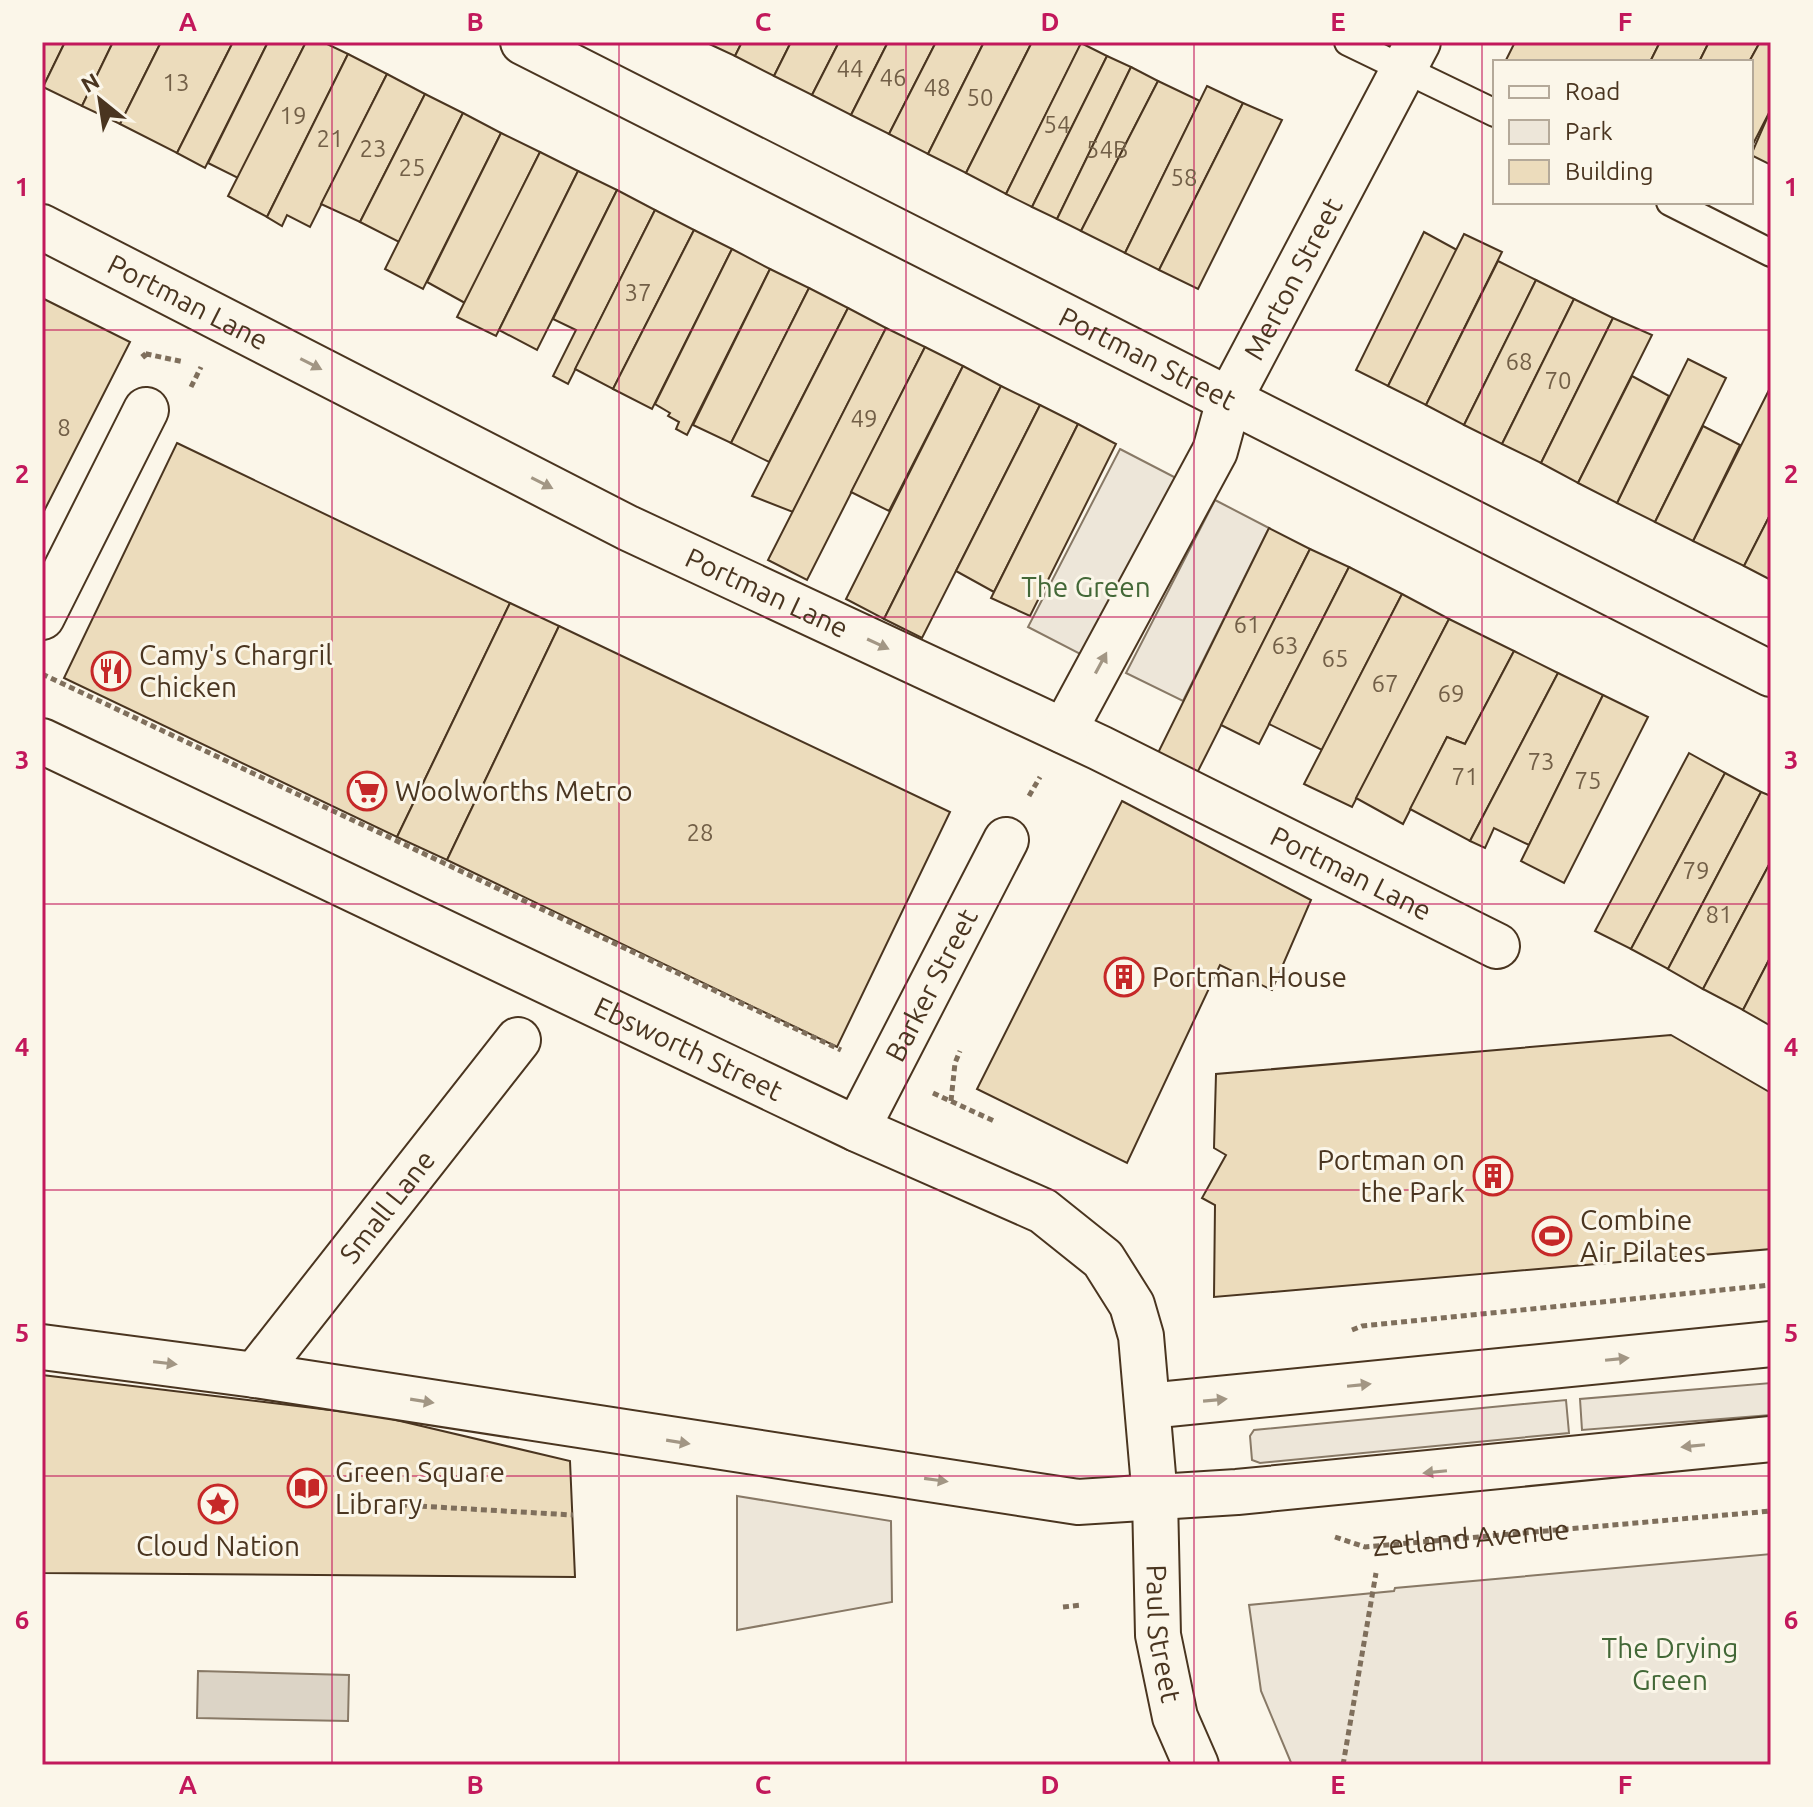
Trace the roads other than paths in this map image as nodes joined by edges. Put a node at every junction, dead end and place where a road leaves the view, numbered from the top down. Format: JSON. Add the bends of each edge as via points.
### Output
{"nodes":[{"id":1,"x":523,"y":42,"type":"edge"},
{"id":2,"x":1348,"y":42,"type":"edge"},
{"id":3,"x":1411,"y":55,"type":"edge"},
{"id":4,"x":1493,"y":112,"type":"edge"},
{"id":5,"x":1674,"y":204,"type":"edge"},
{"id":6,"x":42,"y":227,"type":"edge"},
{"id":7,"x":1771,"y":253,"type":"edge"},
{"id":8,"x":1229,"y":400,"type":"junction"},
{"id":9,"x":146,"y":410,"type":"dead end"},
{"id":10,"x":42,"y":617,"type":"edge"},
{"id":11,"x":1771,"y":674,"type":"edge"},
{"id":12,"x":1064,"y":731,"type":"junction"},
{"id":13,"x":42,"y":741,"type":"edge"},
{"id":14,"x":1006,"y":840,"type":"road end"},
{"id":15,"x":1497,"y":946,"type":"dead end"},
{"id":16,"x":518,"y":1040,"type":"dead end"},
{"id":17,"x":857,"y":1129,"type":"junction"},
{"id":18,"x":1771,"y":1344,"type":"edge"},
{"id":19,"x":42,"y":1347,"type":"edge"},
{"id":20,"x":255,"y":1375,"type":"junction"},
{"id":21,"x":1148,"y":1406,"type":"junction"},
{"id":22,"x":1771,"y":1439,"type":"edge"},
{"id":23,"x":1155,"y":1498,"type":"junction"},
{"id":24,"x":1196,"y":1765,"type":"edge"}],
"edges":[{"from":1,"to":8,"type":"street","name":"Portman Street"},
{"from":2,"to":3,"type":"lane"},
{"from":3,"to":4,"type":"lane"},
{"from":3,"to":8,"type":"street","name":"Merton Street"},
{"from":5,"to":7,"type":"lane"},
{"from":6,"to":12,"type":"street","name":"Portman Lane","one_way":true,"via":[[628,528]]},
{"from":8,"to":11,"type":"street","name":"Portman Street"},
{"from":12,"to":8,"type":"street","name":"Merton Street","one_way":true,"via":[[1215,451]]},
{"from":9,"to":10,"type":"street"},
{"from":12,"to":15,"type":"street","name":"Portman Lane"},
{"from":13,"to":17,"type":"street","name":"Ebsworth Street"},
{"from":14,"to":17,"type":"street","name":"Barker Street"},
{"from":16,"to":20,"type":"street","name":"Small Lane"},
{"from":17,"to":21,"type":"street","name":"Ebsworth Street","via":[[1043,1211],[1103,1259],[1132,1305],[1141,1336]]},
{"from":21,"to":18,"type":"street","one_way":true},
{"from":19,"to":20,"type":"street","one_way":true},
{"from":20,"to":23,"type":"street","one_way":true,"via":[[1078,1502]]},
{"from":21,"to":23,"type":"street","name":"Ebsworth Street"},
{"from":22,"to":23,"type":"street","one_way":true},
{"from":23,"to":24,"type":"street","name":"Paul Street","via":[[1162,1668]]}]}
